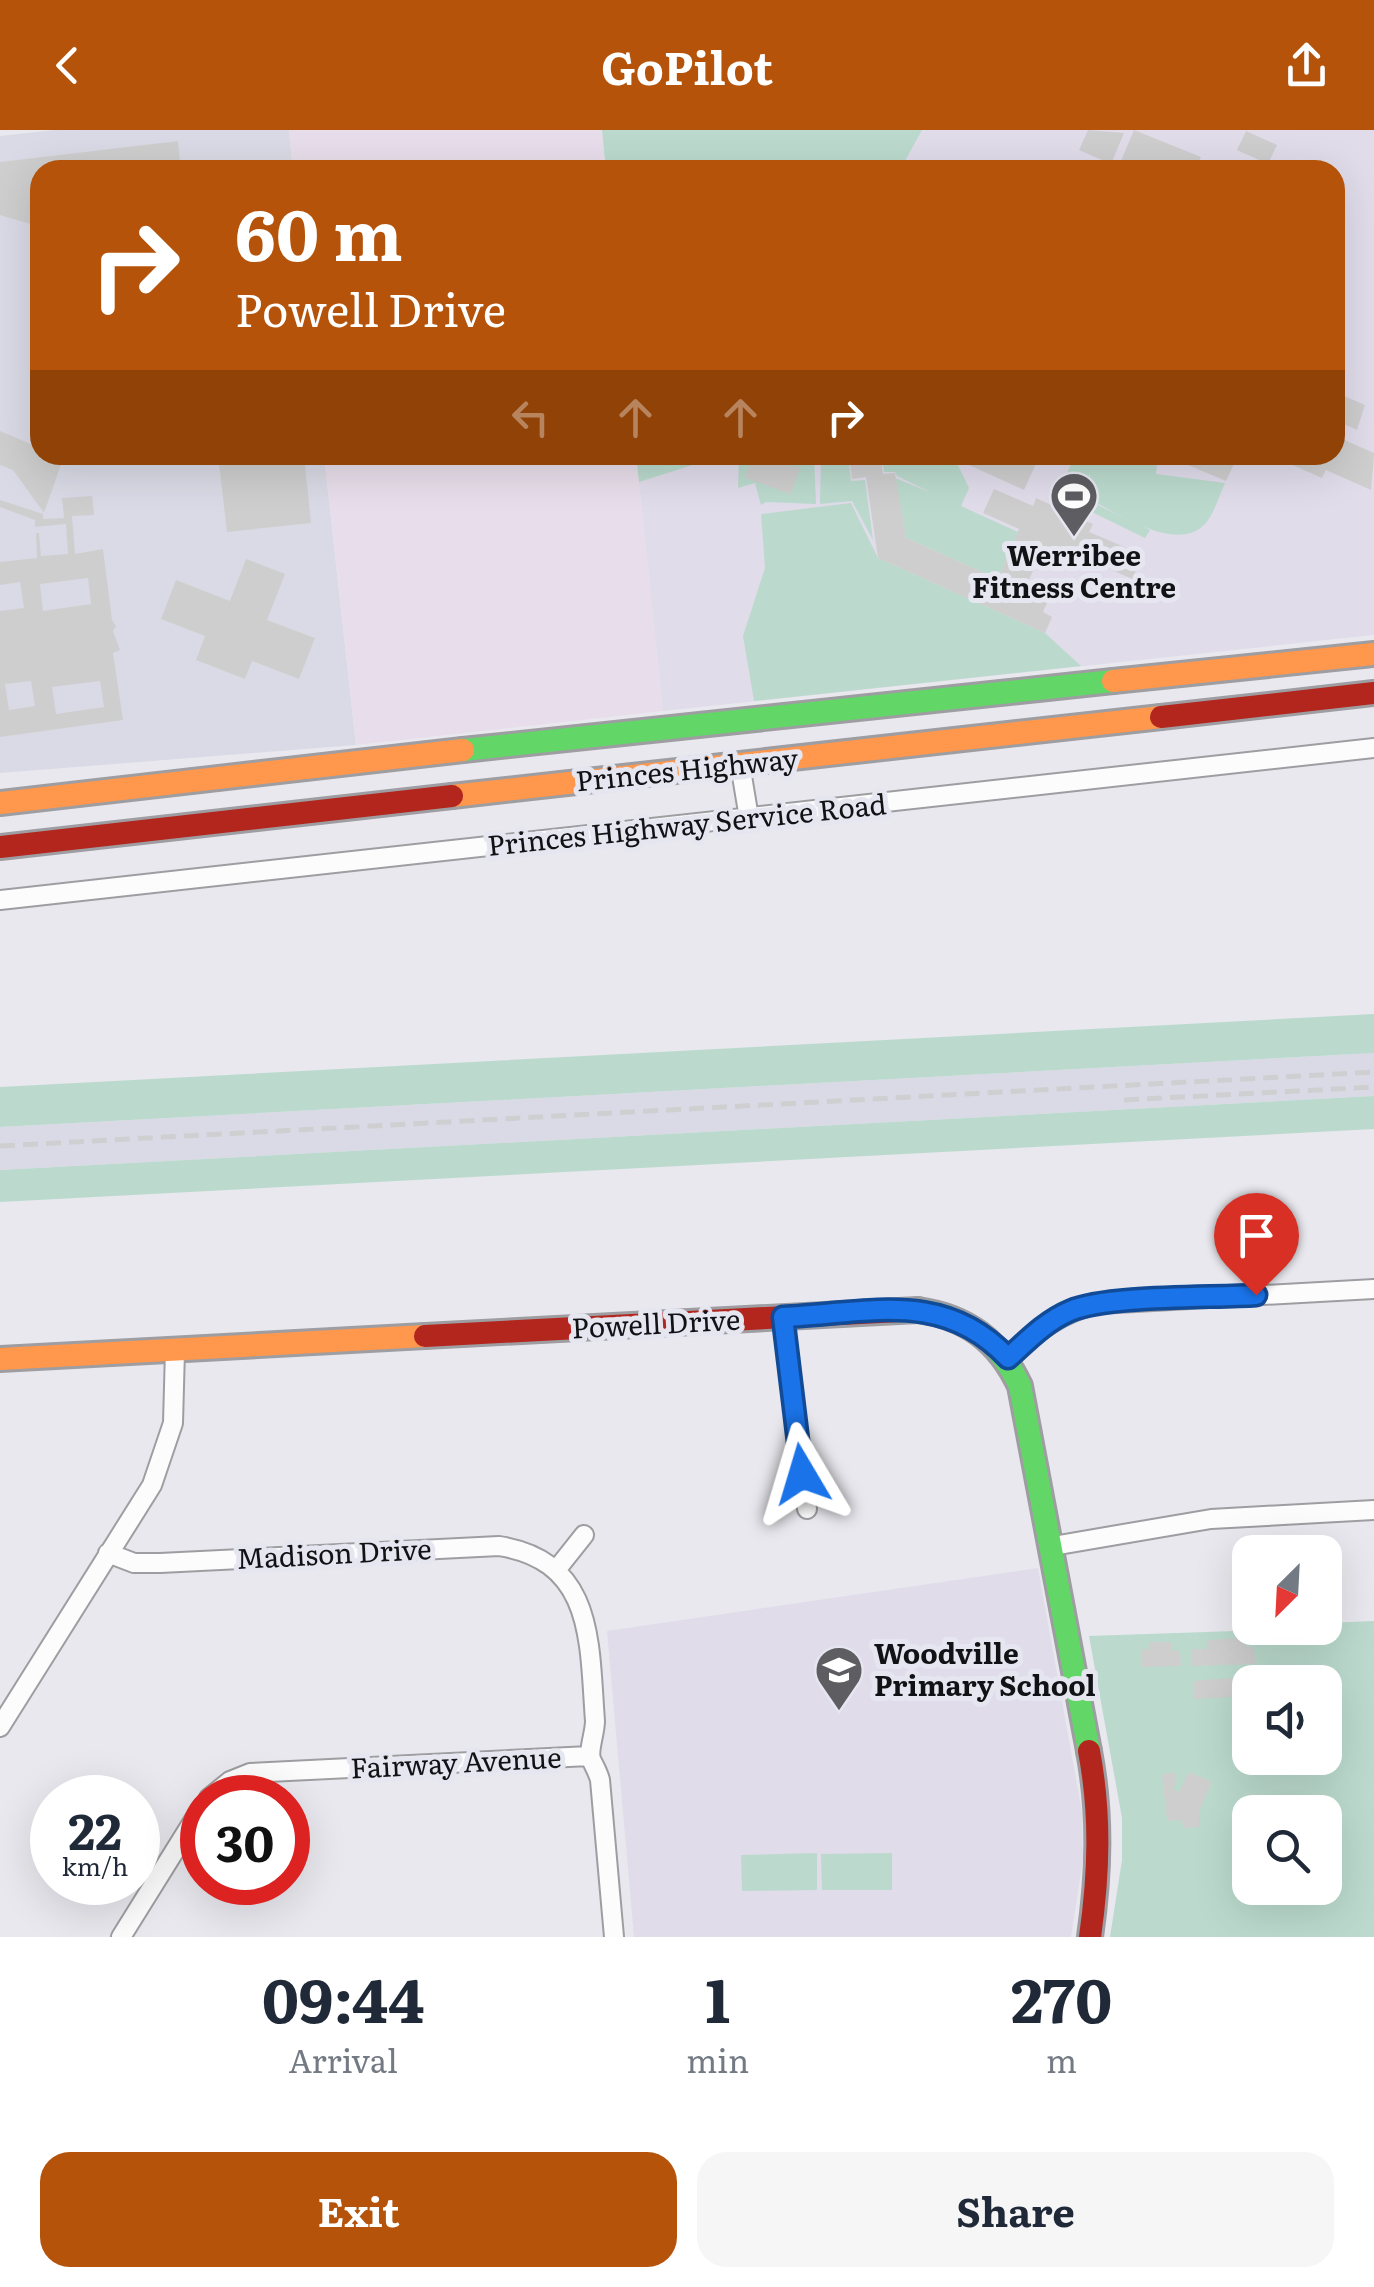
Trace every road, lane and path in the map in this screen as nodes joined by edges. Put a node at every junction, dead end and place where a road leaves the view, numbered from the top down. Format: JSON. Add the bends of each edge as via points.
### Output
{"nodes":[{"id":1,"x":1370,"y":652,"type":"edge"},
{"id":2,"x":1374,"y":693,"type":"edge"},
{"id":3,"x":740,"y":719,"type":"junction"},
{"id":4,"x":1374,"y":748,"type":"edge"},
{"id":5,"x":740,"y":764,"type":"junction"},
{"id":6,"x":0,"y":802,"type":"edge"},
{"id":7,"x":749,"y":818,"type":"junction"},
{"id":8,"x":0,"y":847,"type":"edge"},
{"id":9,"x":0,"y":900,"type":"edge"},
{"id":10,"x":1374,"y":1289,"type":"edge"},
{"id":11,"x":783,"y":1317,"type":"junction"},
{"id":12,"x":175,"y":1350,"type":"junction"},
{"id":13,"x":1008,"y":1358,"type":"junction"},
{"id":14,"x":0,"y":1359,"type":"edge"},
{"id":15,"x":807,"y":1509,"type":"dead end"},
{"id":16,"x":1374,"y":1510,"type":"edge"},
{"id":17,"x":584,"y":1535,"type":"dead end"},
{"id":18,"x":1053,"y":1546,"type":"junction"},
{"id":19,"x":108,"y":1553,"type":"junction"},
{"id":20,"x":557,"y":1568,"type":"junction"},
{"id":21,"x":0,"y":1727,"type":"edge"},
{"id":22,"x":589,"y":1756,"type":"junction"},
{"id":23,"x":247,"y":1775,"type":"edge"},
{"id":24,"x":180,"y":1842,"type":"edge"},
{"id":25,"x":121,"y":1937,"type":"edge"},
{"id":26,"x":614,"y":1937,"type":"edge"},
{"id":27,"x":1090,"y":1937,"type":"edge"}],
"edges":[{"from":1,"to":3,"type":"main road","name":"Princes Highway"},
{"from":2,"to":5,"type":"main road","name":"Princes Highway"},
{"from":3,"to":5,"type":"main road"},
{"from":3,"to":6,"type":"main road","name":"Princes Highway"},
{"from":4,"to":7,"type":"street","name":"Princes Highway Service Road"},
{"from":5,"to":7,"type":"street"},
{"from":5,"to":8,"type":"main road","name":"Princes Highway"},
{"from":7,"to":9,"type":"street","name":"Princes Highway Service Road"},
{"from":10,"to":13,"type":"street","via":[[1086,1306],[1052,1320]]},
{"from":11,"to":12,"type":"main road","name":"Powell Drive"},
{"from":11,"to":13,"type":"main road","name":"Powell Drive","via":[[935,1312],[976,1328]]},
{"from":11,"to":15,"type":"street"},
{"from":12,"to":14,"type":"main road","name":"Powell Drive"},
{"from":12,"to":19,"type":"street","via":[[174,1424],[165,1455]]},
{"from":13,"to":18,"type":"main road","name":"Powell Drive","via":[[1027,1406]]},
{"from":16,"to":18,"type":"street","via":[[1211,1519]]},
{"from":17,"to":20,"type":"street"},
{"from":18,"to":27,"type":"main road","name":"Powell Drive","via":[[1098,1799],[1099,1873]]},
{"from":19,"to":20,"type":"street","name":"Madison Drive","via":[[160,1564],[499,1546]]},
{"from":19,"to":21,"type":"street"},
{"from":20,"to":22,"type":"street","via":[[572,1586],[586,1634],[595,1727]]},
{"from":22,"to":23,"type":"street","name":"Fairway Avenue"},
{"from":22,"to":26,"type":"street","via":[[600,1780]]},
{"from":24,"to":25,"type":"street"}]}
